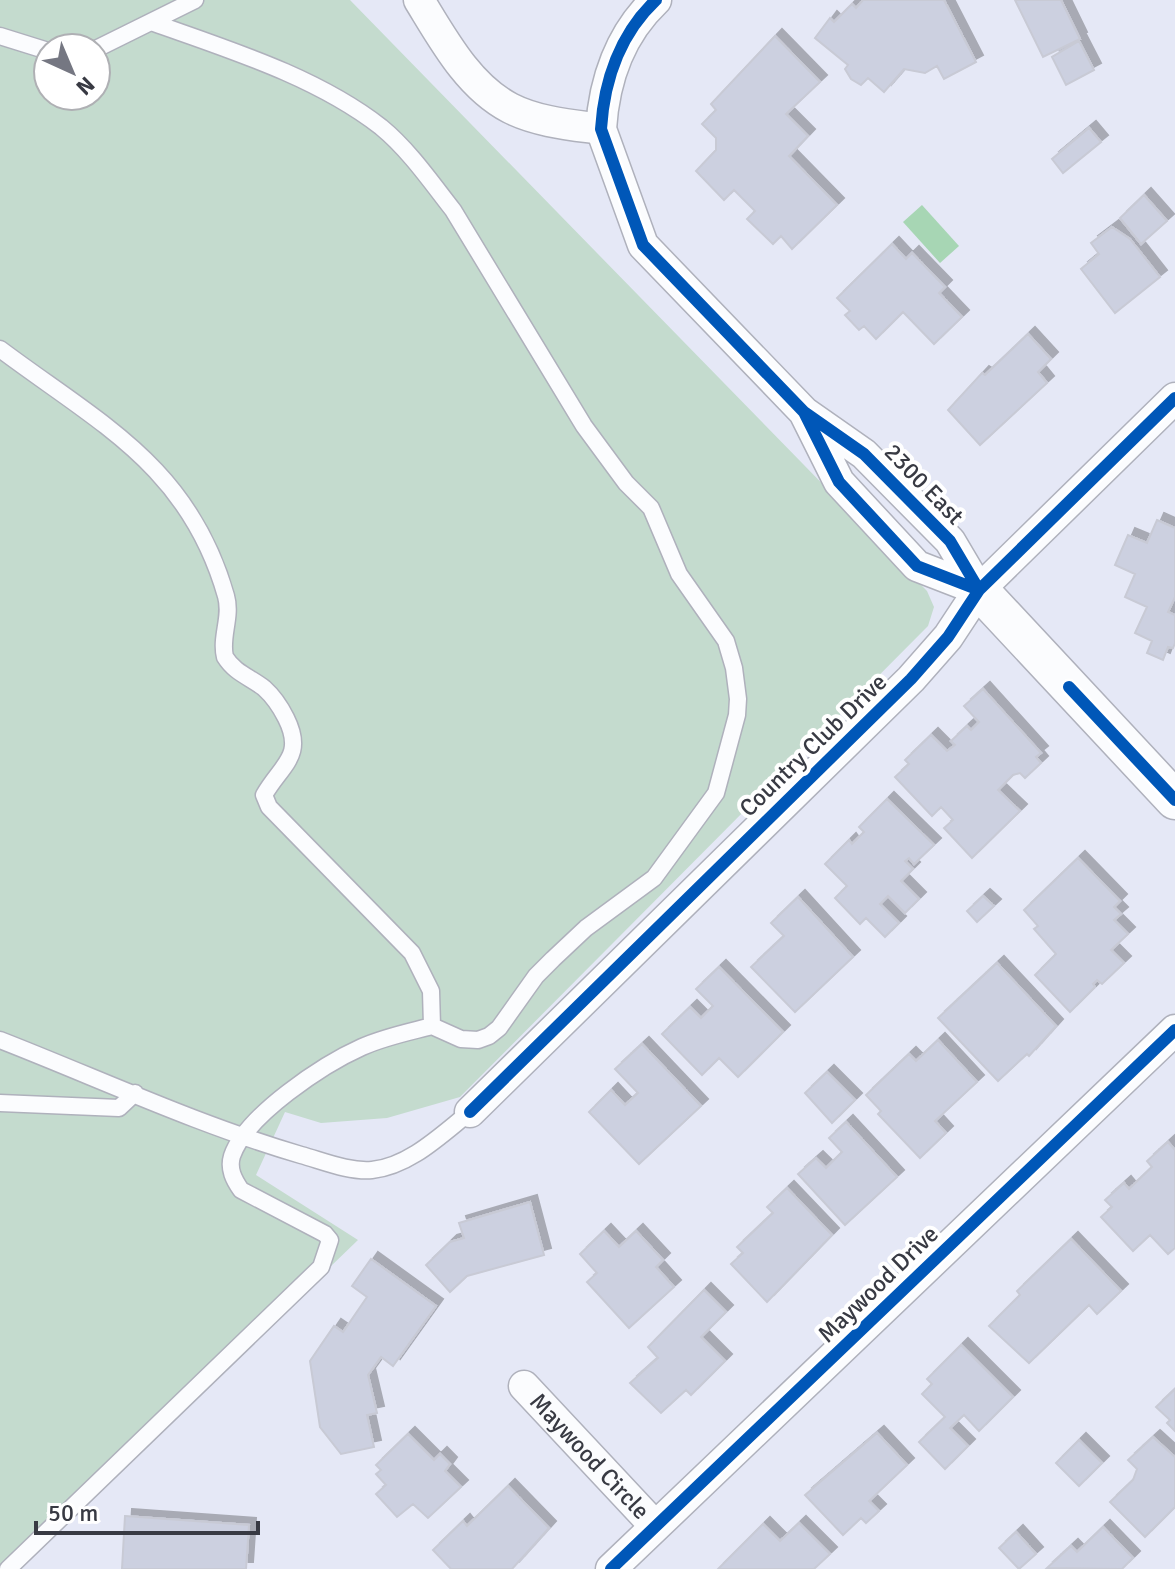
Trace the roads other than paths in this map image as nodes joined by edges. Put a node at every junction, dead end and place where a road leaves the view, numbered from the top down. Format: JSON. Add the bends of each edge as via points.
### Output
{"nodes":[{"id":1,"x":195,"y":0,"type":"edge"},
{"id":2,"x":419,"y":0,"type":"edge"},
{"id":3,"x":656,"y":0,"type":"edge"},
{"id":4,"x":154,"y":23,"type":"junction"},
{"id":5,"x":2,"y":34,"type":"edge"},
{"id":6,"x":112,"y":42,"type":"edge"},
{"id":7,"x":32,"y":45,"type":"edge"},
{"id":8,"x":601,"y":129,"type":"junction"},
{"id":9,"x":0,"y":349,"type":"edge"},
{"id":10,"x":1175,"y":398,"type":"edge"},
{"id":11,"x":804,"y":412,"type":"junction"},
{"id":12,"x":979,"y":590,"type":"junction"},
{"id":13,"x":1175,"y":800,"type":"edge"},
{"id":14,"x":432,"y":1026,"type":"junction"},
{"id":15,"x":1175,"y":1030,"type":"edge"},
{"id":16,"x":0,"y":1040,"type":"edge"},
{"id":17,"x":135,"y":1093,"type":"junction"},
{"id":18,"x":0,"y":1103,"type":"edge"},
{"id":19,"x":470,"y":1112,"type":"joint"},
{"id":20,"x":243,"y":1138,"type":"junction"},
{"id":21,"x":524,"y":1386,"type":"dead end"},
{"id":22,"x":655,"y":1526,"type":"junction"},
{"id":23,"x":8,"y":1569,"type":"edge"},
{"id":24,"x":611,"y":1569,"type":"edge"}],
"edges":[{"from":1,"to":4,"type":"lane"},
{"from":2,"to":8,"type":"street","via":[[446,45],[482,88],[511,109]]},
{"from":3,"to":8,"type":"street","via":[[617,56]]},
{"from":4,"to":6,"type":"lane"},
{"from":4,"to":14,"type":"lane","via":[[322,92],[382,128],[403,149],[453,210],[584,426],[651,508],[679,574],[726,641],[734,668],[737,715],[716,793],[654,878],[553,959],[489,1036],[461,1039]]},
{"from":5,"to":7,"type":"lane"},
{"from":8,"to":11,"type":"street","name":"2300 East","via":[[643,245]]},
{"from":9,"to":14,"type":"lane","via":[[110,426],[140,452],[187,508],[207,542],[226,597],[225,657],[279,704],[293,733],[291,756],[264,795],[269,807],[412,953],[431,991]]},
{"from":10,"to":12,"type":"street","name":"Country Club Drive"},
{"from":11,"to":12,"type":"street","name":"2300 East","via":[[864,454],[950,541]]},
{"from":11,"to":12,"type":"street","name":"2300 East","via":[[839,482],[917,566]]},
{"from":12,"to":13,"type":"street","name":"2300 East"},
{"from":12,"to":19,"type":"street","name":"Country Club Drive","via":[[911,679]]},
{"from":14,"to":20,"type":"lane","via":[[361,1047],[318,1072]]},
{"from":15,"to":22,"type":"street","name":"Maywood Drive"},
{"from":16,"to":17,"type":"lane"},
{"from":17,"to":18,"type":"lane","via":[[119,1108]]},
{"from":17,"to":20,"type":"lane"},
{"from":19,"to":20,"type":"lane","via":[[422,1150],[372,1170]]},
{"from":20,"to":23,"type":"lane","via":[[232,1157],[233,1178],[241,1190],[325,1234],[330,1240],[321,1267]]},
{"from":21,"to":22,"type":"street","name":"Maywood Circle"},
{"from":22,"to":24,"type":"street","name":"Maywood Drive"}]}
